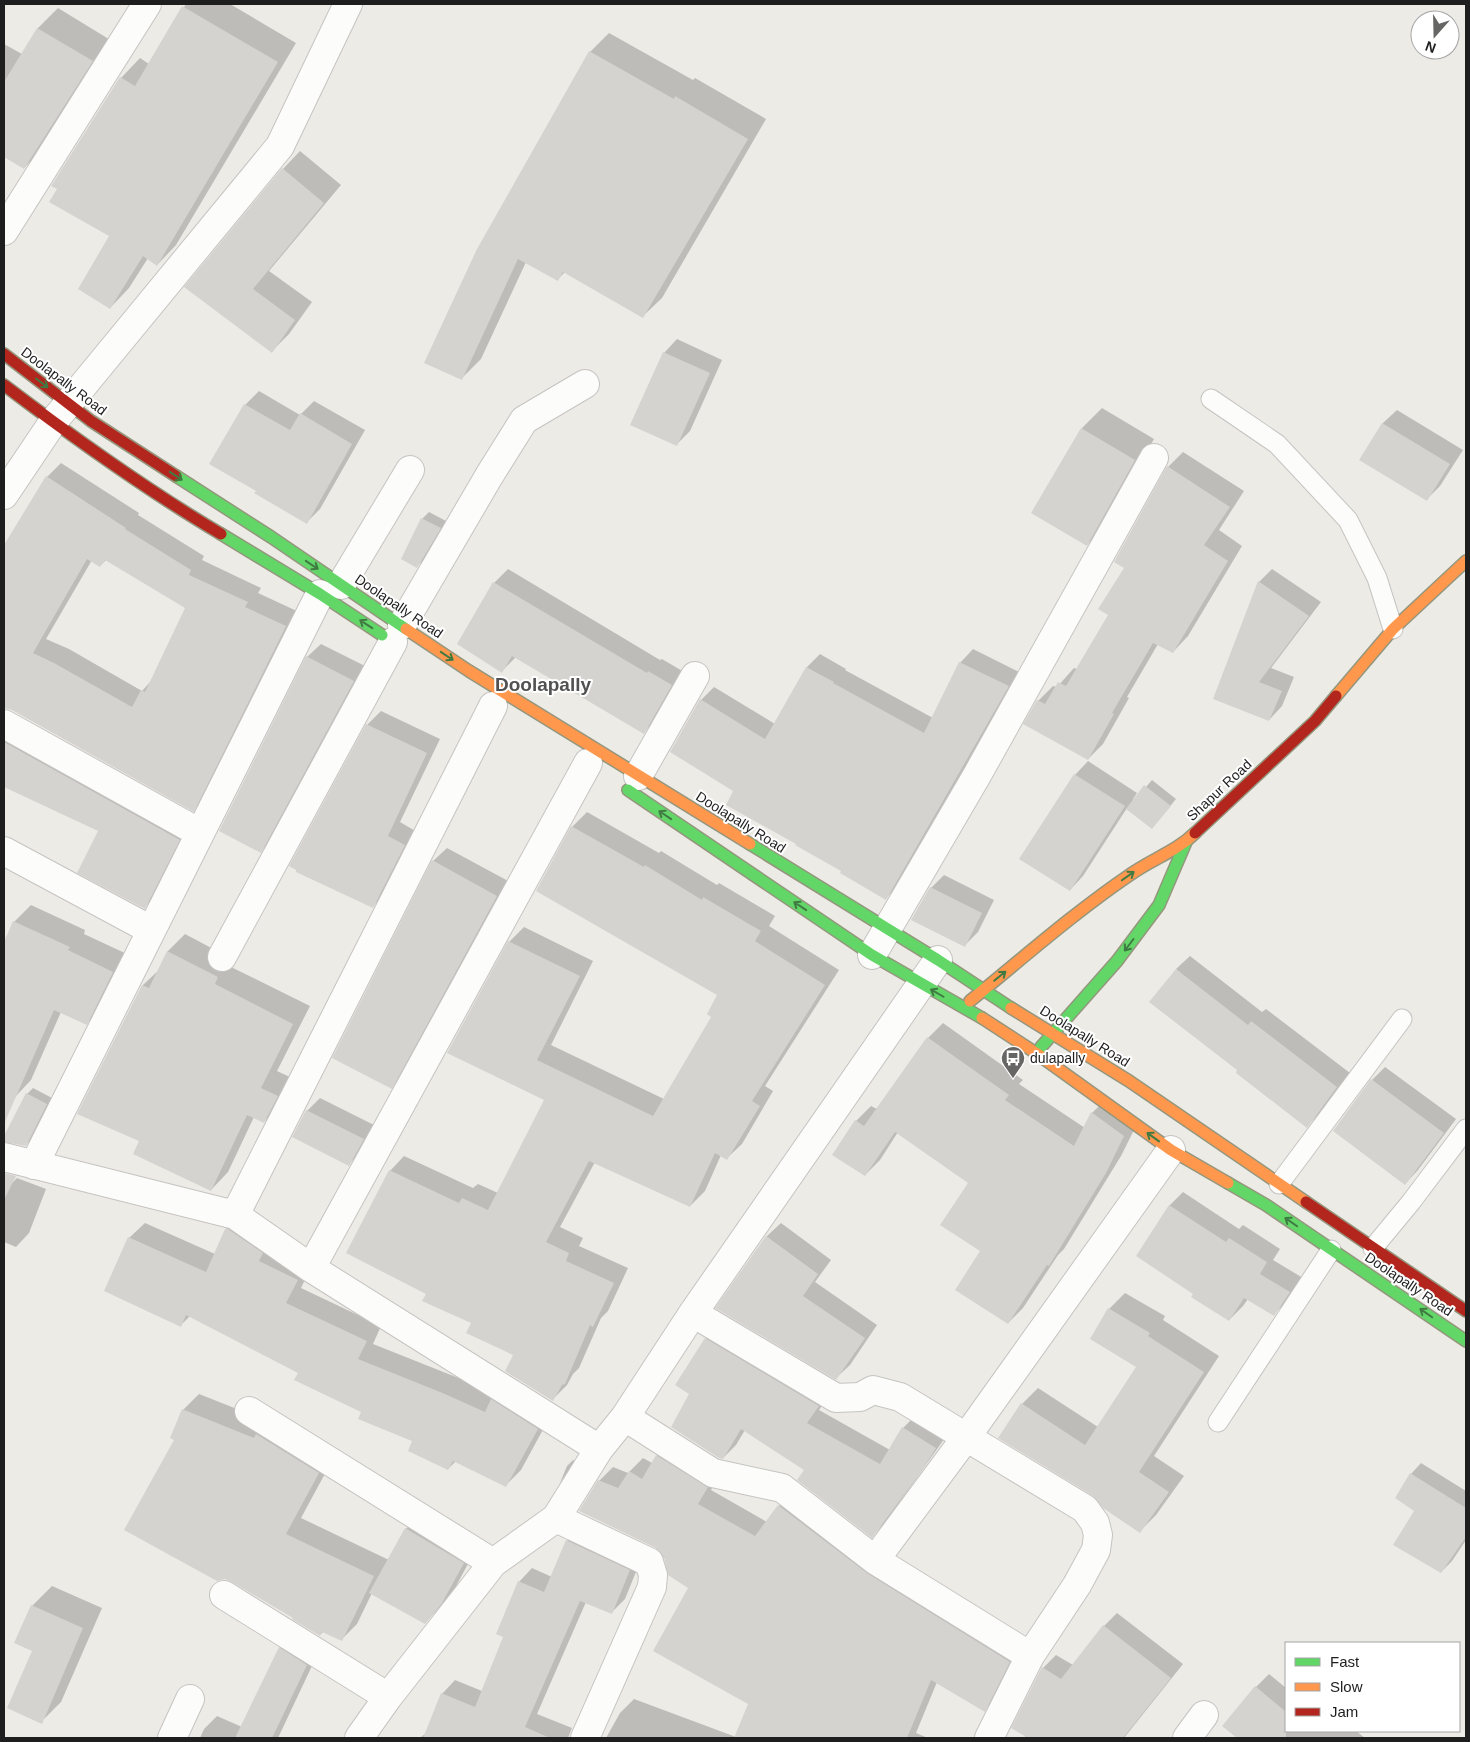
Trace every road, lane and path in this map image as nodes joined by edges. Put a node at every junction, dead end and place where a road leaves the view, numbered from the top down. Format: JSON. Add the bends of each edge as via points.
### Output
{"nodes":[{"id":1,"x":147,"y":4,"type":"edge"},
{"id":2,"x":348,"y":4,"type":"edge"},
{"id":3,"x":4,"y":231,"type":"edge"},
{"id":4,"x":4,"y":354,"type":"edge"},
{"id":5,"x":585,"y":384,"type":"dead end"},
{"id":6,"x":4,"y":385,"type":"edge"},
{"id":7,"x":1211,"y":399,"type":"dead end"},
{"id":8,"x":61,"y":413,"type":"junction"},
{"id":9,"x":1154,"y":458,"type":"dead end"},
{"id":10,"x":410,"y":470,"type":"dead end"},
{"id":11,"x":4,"y":495,"type":"edge"},
{"id":12,"x":1466,"y":561,"type":"edge"},
{"id":13,"x":330,"y":590,"type":"junction"},
{"id":14,"x":1392,"y":629,"type":"junction"},
{"id":15,"x":399,"y":638,"type":"junction"},
{"id":16,"x":695,"y":676,"type":"dead end"},
{"id":17,"x":493,"y":706,"type":"dead end"},
{"id":18,"x":4,"y":724,"type":"edge"},
{"id":19,"x":588,"y":764,"type":"dead end"},
{"id":20,"x":630,"y":780,"type":"junction"},
{"id":21,"x":200,"y":833,"type":"junction"},
{"id":22,"x":1186,"y":842,"type":"junction"},
{"id":23,"x":4,"y":851,"type":"edge"},
{"id":24,"x":886,"y":929,"type":"junction"},
{"id":25,"x":151,"y":930,"type":"junction"},
{"id":26,"x":872,"y":955,"type":"junction"},
{"id":27,"x":222,"y":956,"type":"dead end"},
{"id":28,"x":938,"y":960,"type":"junction"},
{"id":29,"x":921,"y":984,"type":"junction"},
{"id":30,"x":982,"y":990,"type":"junction"},
{"id":31,"x":963,"y":1008,"type":"junction"},
{"id":32,"x":1402,"y":1019,"type":"dead end"},
{"id":33,"x":1052,"y":1033,"type":"junction"},
{"id":34,"x":1036,"y":1053,"type":"junction"},
{"id":35,"x":1466,"y":1129,"type":"edge"},
{"id":36,"x":1171,"y":1150,"type":"junction"},
{"id":37,"x":4,"y":1157,"type":"edge"},
{"id":38,"x":34,"y":1165,"type":"junction"},
{"id":39,"x":1279,"y":1184,"type":"junction"},
{"id":40,"x":235,"y":1215,"type":"junction"},
{"id":41,"x":1373,"y":1248,"type":"junction"},
{"id":42,"x":1331,"y":1250,"type":"junction"},
{"id":43,"x":311,"y":1268,"type":"junction"},
{"id":44,"x":1466,"y":1311,"type":"edge"},
{"id":45,"x":693,"y":1313,"type":"junction"},
{"id":46,"x":1466,"y":1341,"type":"edge"},
{"id":47,"x":249,"y":1412,"type":"dead end"},
{"id":48,"x":625,"y":1417,"type":"junction"},
{"id":49,"x":1218,"y":1422,"type":"dead end"},
{"id":50,"x":966,"y":1436,"type":"junction"},
{"id":51,"x":598,"y":1449,"type":"junction"},
{"id":52,"x":556,"y":1518,"type":"junction"},
{"id":53,"x":875,"y":1560,"type":"junction"},
{"id":54,"x":493,"y":1563,"type":"junction"},
{"id":55,"x":224,"y":1595,"type":"dead end"},
{"id":56,"x":1030,"y":1656,"type":"junction"},
{"id":57,"x":388,"y":1697,"type":"junction"},
{"id":58,"x":190,"y":1699,"type":"dead end"},
{"id":59,"x":1204,"y":1715,"type":"dead end"},
{"id":60,"x":172,"y":1738,"type":"edge"},
{"id":61,"x":359,"y":1738,"type":"edge"},
{"id":62,"x":586,"y":1738,"type":"edge"},
{"id":63,"x":989,"y":1738,"type":"edge"},
{"id":64,"x":1187,"y":1738,"type":"edge"}],
"edges":[{"from":1,"to":3,"type":"street"},
{"from":2,"to":8,"type":"street","via":[[280,146]]},
{"from":4,"to":8,"type":"main road","name":"Doolapally Road","one_way":true},
{"from":5,"to":15,"type":"street","via":[[524,420],[489,476]]},
{"from":6,"to":8,"type":"main road","name":"Doolapally Road"},
{"from":7,"to":14,"type":"lane","via":[[1277,444],[1348,520],[1377,578]]},
{"from":8,"to":11,"type":"street"},
{"from":8,"to":13,"type":"main road","name":"Doolapally Road","via":[[170,504]]},
{"from":8,"to":13,"type":"main road","name":"Doolapally Road","one_way":true,"via":[[91,421],[271,537]]},
{"from":9,"to":24,"type":"street","via":[[976,778]]},
{"from":10,"to":13,"type":"street"},
{"from":12,"to":14,"type":"main road","name":"Shapur Road"},
{"from":15,"to":13,"type":"main road","name":"Doolapally Road","one_way":true},
{"from":13,"to":15,"type":"main road","name":"Doolapally Road"},
{"from":13,"to":21,"type":"street"},
{"from":14,"to":22,"type":"main road","name":"Shapur Road","via":[[1314,721]]},
{"from":15,"to":20,"type":"main road","name":"Doolapally Road","one_way":true,"via":[[469,671]]},
{"from":15,"to":27,"type":"street"},
{"from":16,"to":20,"type":"street"},
{"from":17,"to":40,"type":"street"},
{"from":18,"to":21,"type":"street"},
{"from":19,"to":43,"type":"street"},
{"from":20,"to":24,"type":"main road","name":"Doolapally Road"},
{"from":26,"to":20,"type":"main road","name":"Doolapally Road","one_way":true},
{"from":21,"to":25,"type":"street"},
{"from":30,"to":22,"type":"main road","name":"Shapur Road","one_way":true,"via":[[1132,873]]},
{"from":22,"to":33,"type":"main road","one_way":true,"via":[[1159,905],[1117,961]]},
{"from":23,"to":25,"type":"street"},
{"from":24,"to":26,"type":"street"},
{"from":24,"to":28,"type":"main road","name":"Doolapally Road"},
{"from":25,"to":38,"type":"street"},
{"from":26,"to":29,"type":"main road","name":"Doolapally Road"},
{"from":28,"to":29,"type":"street"},
{"from":28,"to":30,"type":"main road","name":"Doolapally Road"},
{"from":31,"to":29,"type":"main road","name":"Doolapally Road","one_way":true},
{"from":29,"to":45,"type":"street"},
{"from":30,"to":31,"type":"main road","name":"Shapur Road"},
{"from":30,"to":33,"type":"main road","name":"Doolapally Road"},
{"from":31,"to":34,"type":"main road","name":"Doolapally Road"},
{"from":32,"to":39,"type":"lane"},
{"from":33,"to":34,"type":"main road"},
{"from":33,"to":39,"type":"main road","name":"Doolapally Road","via":[[1129,1081]]},
{"from":36,"to":34,"type":"main road","name":"Doolapally Road","one_way":true},
{"from":35,"to":41,"type":"lane"},
{"from":42,"to":36,"type":"main road","name":"Doolapally Road","one_way":true,"via":[[1266,1205]]},
{"from":36,"to":50,"type":"street"},
{"from":37,"to":38,"type":"street"},
{"from":38,"to":40,"type":"street"},
{"from":39,"to":41,"type":"main road","name":"Doolapally Road"},
{"from":40,"to":43,"type":"street"},
{"from":41,"to":44,"type":"main road","name":"Doolapally Road"},
{"from":46,"to":42,"type":"main road","name":"Doolapally Road","one_way":true},
{"from":42,"to":49,"type":"lane"},
{"from":43,"to":51,"type":"street"},
{"from":45,"to":48,"type":"street"},
{"from":45,"to":50,"type":"street","via":[[836,1398],[860,1397],[873,1390],[900,1398]]},
{"from":47,"to":54,"type":"street"},
{"from":48,"to":51,"type":"street"},
{"from":48,"to":53,"type":"street","via":[[713,1473],[782,1488]]},
{"from":50,"to":53,"type":"street"},
{"from":50,"to":56,"type":"street","via":[[1085,1509],[1095,1523],[1098,1535],[1096,1550]]},
{"from":51,"to":52,"type":"street"},
{"from":52,"to":54,"type":"street"},
{"from":52,"to":62,"type":"street","via":[[649,1562],[653,1575],[652,1587]]},
{"from":53,"to":56,"type":"street"},
{"from":54,"to":57,"type":"street"},
{"from":55,"to":57,"type":"street"},
{"from":56,"to":63,"type":"street"},
{"from":57,"to":61,"type":"street"},
{"from":58,"to":60,"type":"street"},
{"from":59,"to":64,"type":"street"}]}
